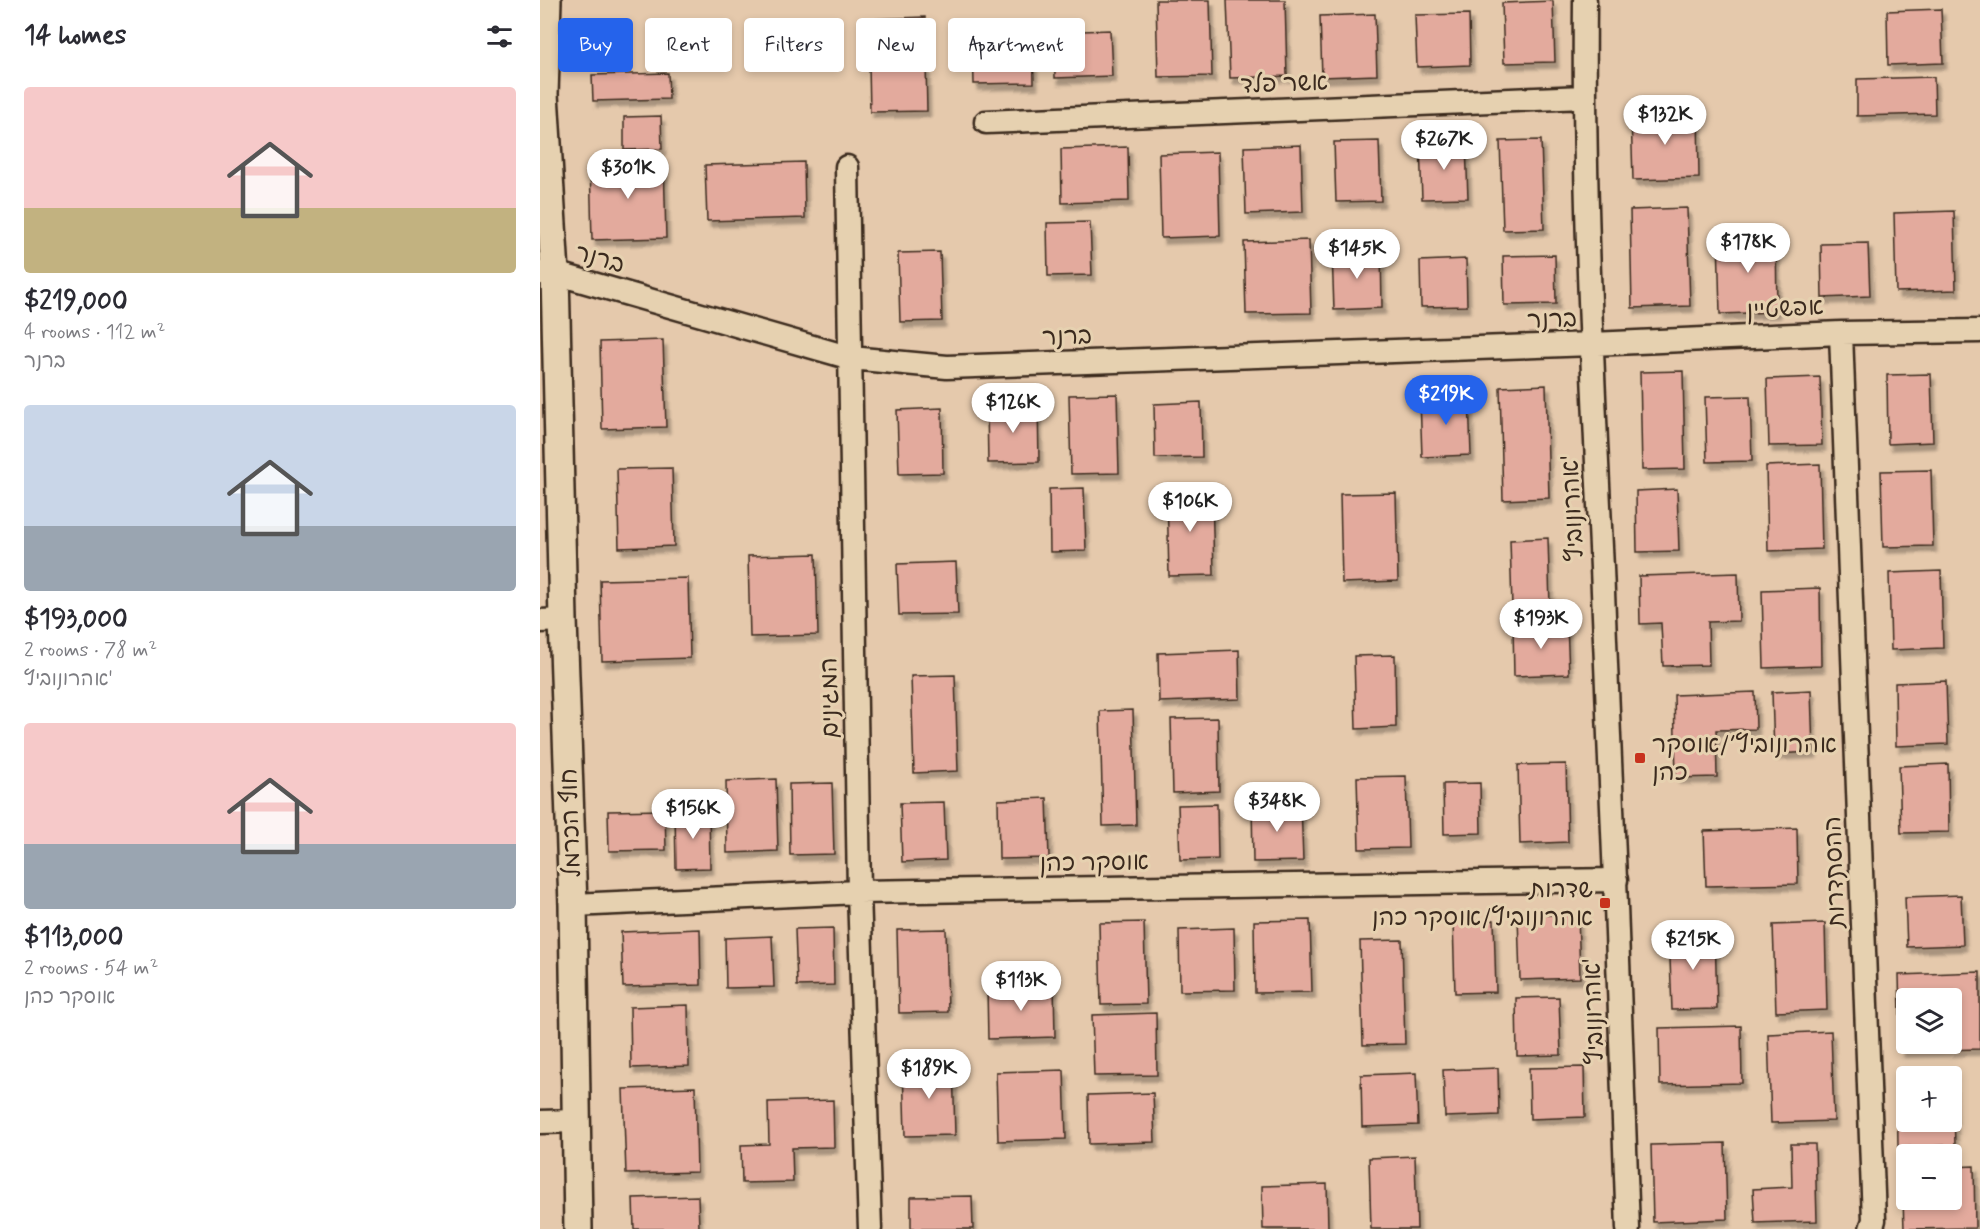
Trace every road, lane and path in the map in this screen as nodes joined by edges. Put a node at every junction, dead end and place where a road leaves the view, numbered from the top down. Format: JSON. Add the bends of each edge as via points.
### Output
{"nodes":[{"id":1,"x":547,"y":0,"type":"edge"},
{"id":2,"x":1585,"y":0,"type":"edge"},
{"id":3,"x":542,"y":85,"type":"edge"},
{"id":4,"x":1584,"y":97,"type":"junction"},
{"id":5,"x":986,"y":122,"type":"dead end"},
{"id":6,"x":847,"y":167,"type":"dead end"},
{"id":7,"x":548,"y":273,"type":"edge"},
{"id":8,"x":1980,"y":331,"type":"edge"},
{"id":9,"x":1841,"y":333,"type":"junction"},
{"id":10,"x":1592,"y":344,"type":"junction"},
{"id":11,"x":851,"y":358,"type":"junction"},
{"id":12,"x":551,"y":621,"type":"edge"},
{"id":13,"x":1616,"y":880,"type":"junction"},
{"id":14,"x":859,"y":892,"type":"junction"},
{"id":15,"x":573,"y":905,"type":"junction"},
{"id":16,"x":577,"y":1121,"type":"junction"},
{"id":17,"x":540,"y":1122,"type":"edge"},
{"id":18,"x":578,"y":1229,"type":"edge"},
{"id":19,"x":870,"y":1229,"type":"edge"},
{"id":20,"x":1628,"y":1229,"type":"edge"},
{"id":21,"x":1871,"y":1229,"type":"edge"}],
"edges":[{"from":1,"to":3,"type":"street","name":"חוף הכרמל"},
{"from":2,"to":4,"type":"street","name":"אהרונוביץ'"},
{"from":3,"to":7,"type":"street","name":"חוף הכרמל"},
{"from":4,"to":5,"type":"street","name":"אשר פלד"},
{"from":4,"to":10,"type":"street","name":"אהרונוביץ'"},
{"from":6,"to":11,"type":"street","name":"המגינים"},
{"from":7,"to":11,"type":"street","name":"ברנר"},
{"from":7,"to":12,"type":"street","name":"חוף הכרמל"},
{"from":8,"to":9,"type":"street","name":"אפשטיין"},
{"from":9,"to":10,"type":"street","name":"אפשטיין"},
{"from":9,"to":21,"type":"street","name":"ההסתדרות","via":[[1874,1220]]},
{"from":10,"to":11,"type":"street","name":"ברנר","via":[[947,367]]},
{"from":10,"to":13,"type":"street","name":"אהרונוביץ'"},
{"from":11,"to":14,"type":"street","name":"המגינים"},
{"from":12,"to":15,"type":"street","name":"חוף הכרמל"},
{"from":13,"to":14,"type":"street","name":"אוסקר כהן"},
{"from":13,"to":20,"type":"street","name":"אהרונוביץ'"},
{"from":14,"to":15,"type":"street","name":"אוסקר כהן"},
{"from":14,"to":19,"type":"street","name":"המגינים"},
{"from":15,"to":16,"type":"street","name":"חוף הכרמל"},
{"from":16,"to":17,"type":"street"},
{"from":16,"to":18,"type":"street","name":"חוף הכרמל"}]}
